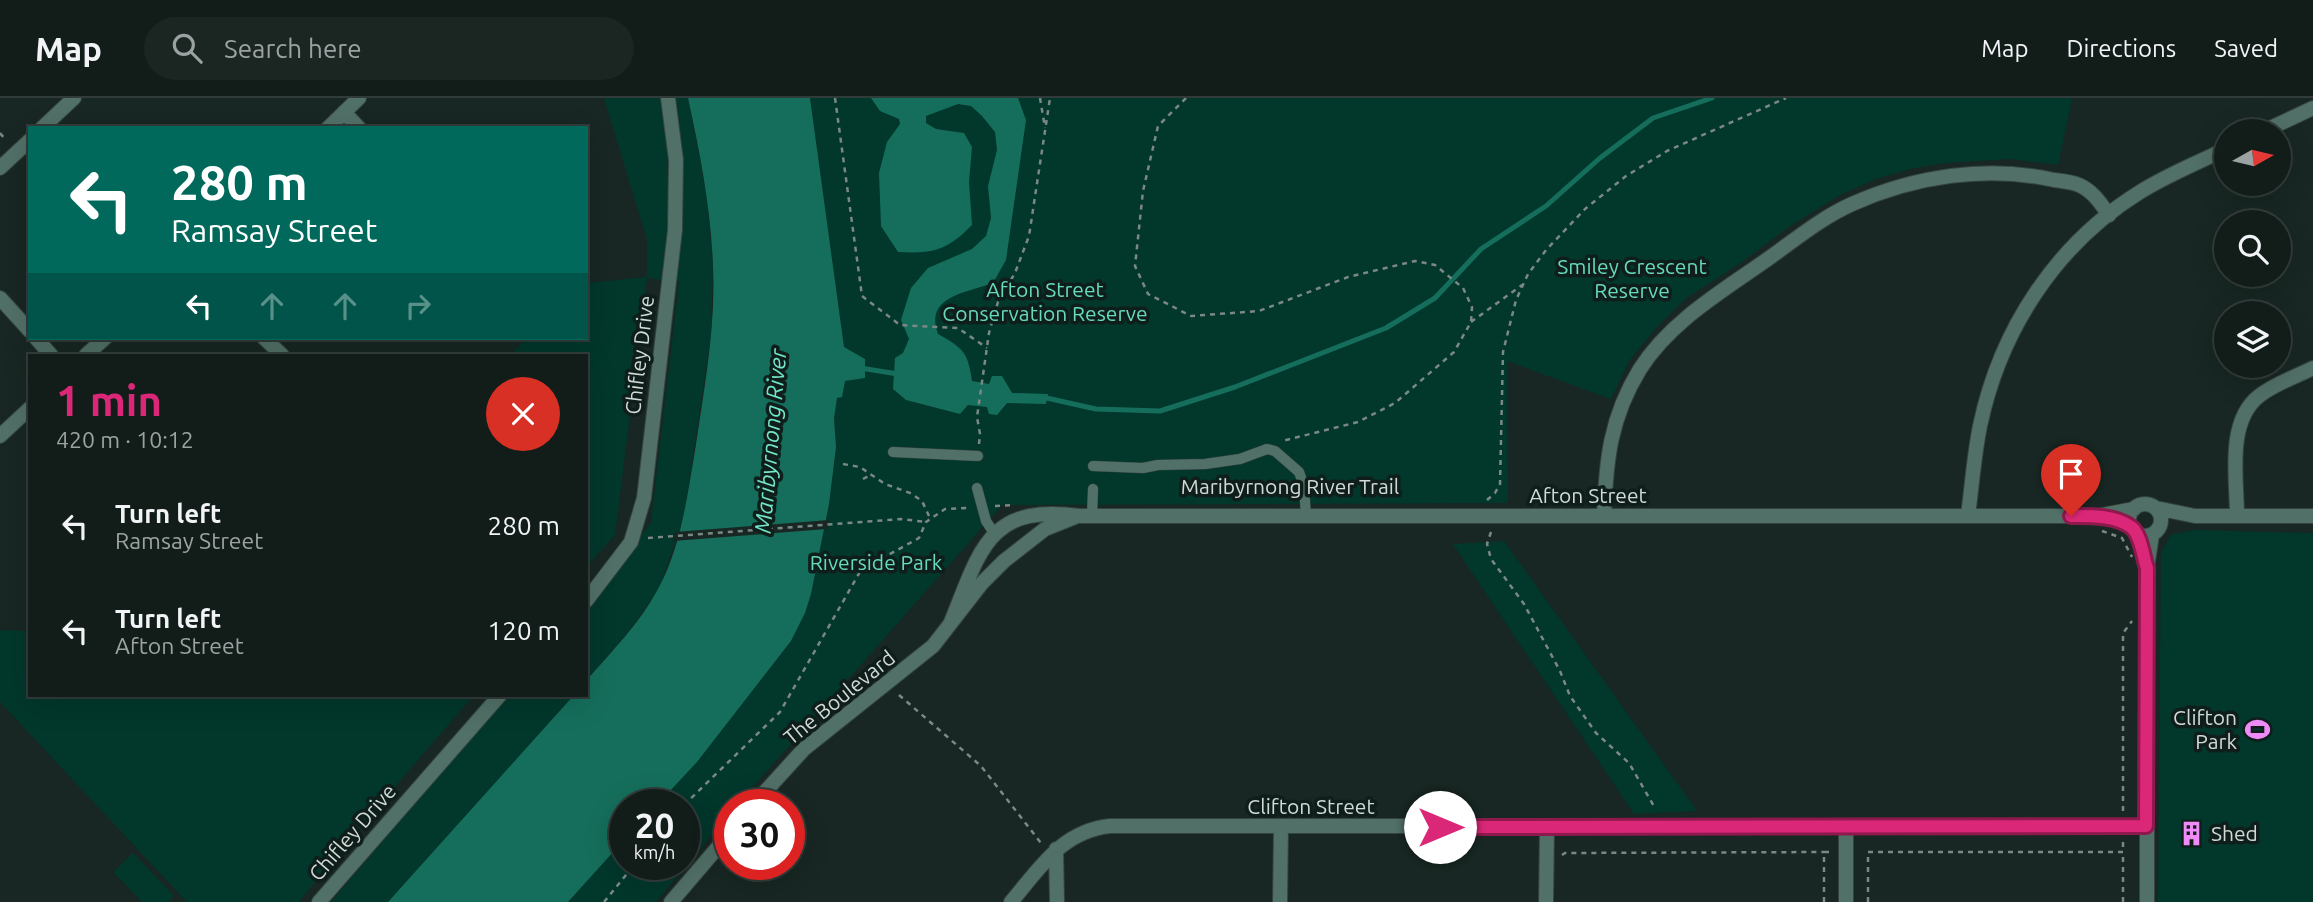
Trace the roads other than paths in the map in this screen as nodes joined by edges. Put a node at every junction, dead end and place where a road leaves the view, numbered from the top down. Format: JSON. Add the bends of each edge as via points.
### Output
{"nodes":[{"id":1,"x":74,"y":98,"type":"edge"},
{"id":2,"x":359,"y":98,"type":"edge"},
{"id":3,"x":668,"y":98,"type":"edge"},
{"id":4,"x":2313,"y":108,"type":"edge"},
{"id":5,"x":344,"y":112,"type":"junction"},
{"id":6,"x":2289,"y":119,"type":"edge"},
{"id":7,"x":44,"y":126,"type":"edge"},
{"id":8,"x":330,"y":126,"type":"edge"},
{"id":9,"x":357,"y":126,"type":"edge"},
{"id":10,"x":28,"y":142,"type":"edge"},
{"id":11,"x":2214,"y":155,"type":"edge"},
{"id":12,"x":0,"y":167,"type":"edge"},
{"id":13,"x":2109,"y":215,"type":"junction"},
{"id":14,"x":0,"y":298,"type":"edge"},
{"id":15,"x":28,"y":329,"type":"edge"},
{"id":16,"x":38,"y":340,"type":"edge"},
{"id":17,"x":103,"y":340,"type":"edge"},
{"id":18,"x":266,"y":340,"type":"edge"},
{"id":19,"x":50,"y":354,"type":"edge"},
{"id":20,"x":87,"y":354,"type":"edge"},
{"id":21,"x":281,"y":354,"type":"edge"},
{"id":22,"x":2313,"y":368,"type":"edge"},
{"id":23,"x":28,"y":410,"type":"edge"},
{"id":24,"x":0,"y":436,"type":"edge"},
{"id":25,"x":893,"y":452,"type":"dead end"},
{"id":26,"x":978,"y":456,"type":"road end"},
{"id":27,"x":1093,"y":466,"type":"dead end"},
{"id":28,"x":977,"y":488,"type":"dead end"},
{"id":29,"x":1093,"y":488,"type":"dead end"},
{"id":30,"x":2155,"y":508,"type":"junction"},
{"id":31,"x":2134,"y":509,"type":"junction"},
{"id":32,"x":1968,"y":515,"type":"junction"},
{"id":33,"x":1086,"y":516,"type":"junction"},
{"id":34,"x":1306,"y":516,"type":"junction"},
{"id":35,"x":1604,"y":516,"type":"junction"},
{"id":36,"x":2195,"y":516,"type":"junction"},
{"id":37,"x":2237,"y":516,"type":"junction"},
{"id":38,"x":2313,"y":516,"type":"edge"},
{"id":39,"x":2098,"y":523,"type":"junction"},
{"id":40,"x":2134,"y":530,"type":"junction"},
{"id":41,"x":2156,"y":530,"type":"junction"},
{"id":42,"x":994,"y":533,"type":"junction"},
{"id":43,"x":2141,"y":564,"type":"junction"},
{"id":44,"x":588,"y":598,"type":"edge"},
{"id":45,"x":951,"y":622,"type":"junction"},
{"id":46,"x":498,"y":697,"type":"edge"},
{"id":47,"x":768,"y":789,"type":"edge"},
{"id":48,"x":1846,"y":826,"type":"junction"},
{"id":49,"x":2146,"y":826,"type":"junction"},
{"id":50,"x":1281,"y":827,"type":"junction"},
{"id":51,"x":1546,"y":827,"type":"junction"},
{"id":52,"x":1056,"y":849,"type":"junction"},
{"id":53,"x":714,"y":852,"type":"edge"},
{"id":54,"x":318,"y":902,"type":"edge"},
{"id":55,"x":671,"y":902,"type":"edge"},
{"id":56,"x":1011,"y":902,"type":"edge"},
{"id":57,"x":1057,"y":902,"type":"edge"},
{"id":58,"x":1280,"y":902,"type":"edge"},
{"id":59,"x":1546,"y":902,"type":"edge"},
{"id":60,"x":1846,"y":902,"type":"edge"},
{"id":61,"x":2147,"y":902,"type":"edge"}],
"edges":[{"from":1,"to":7,"type":"street"},
{"from":2,"to":5,"type":"street"},
{"from":3,"to":44,"type":"street","name":"Chifley Drive","via":[[676,160],[675,230],[644,498],[631,542]]},
{"from":4,"to":6,"type":"street"},
{"from":5,"to":8,"type":"street"},
{"from":5,"to":9,"type":"street"},
{"from":10,"to":12,"type":"street"},
{"from":11,"to":13,"type":"street","via":[[2154,184]]},
{"from":13,"to":32,"type":"street","via":[[2076,243],[2039,286],[2008,340],[1979,429]]},
{"from":13,"to":35,"type":"street","via":[[2079,185],[1989,172],[1917,181],[1850,204],[1821,221],[1682,321],[1641,367],[1610,443]]},
{"from":14,"to":15,"type":"street"},
{"from":16,"to":19,"type":"street"},
{"from":17,"to":20,"type":"street"},
{"from":18,"to":21,"type":"street"},
{"from":22,"to":37,"type":"street","via":[[2258,396],[2243,416],[2238,438]]},
{"from":23,"to":24,"type":"street"},
{"from":25,"to":26,"type":"lane"},
{"from":27,"to":34,"type":"lane","via":[[1205,464],[1267,449],[1281,453],[1299,472]]},
{"from":28,"to":42,"type":"lane"},
{"from":29,"to":33,"type":"lane"},
{"from":30,"to":31,"type":"street","via":[[2142,505]]},
{"from":30,"to":36,"type":"street"},
{"from":30,"to":41,"type":"street","via":[[2161,516]]},
{"from":31,"to":39,"type":"street","name":"Afton Street"},
{"from":31,"to":40,"type":"street","via":[[2130,517]]},
{"from":32,"to":35,"type":"street","name":"Afton Street"},
{"from":32,"to":39,"type":"street","name":"Afton Street"},
{"from":33,"to":34,"type":"street","name":"Afton Street"},
{"from":33,"to":42,"type":"street","name":"The Boulevard","via":[[1025,516]]},
{"from":33,"to":45,"type":"street","name":"The Boulevard","via":[[1056,523],[1026,541],[982,583]]},
{"from":34,"to":35,"type":"street","name":"Afton Street"},
{"from":36,"to":37,"type":"street"},
{"from":36,"to":41,"type":"street"},
{"from":37,"to":38,"type":"street"},
{"from":39,"to":40,"type":"street","name":"Afton Street"},
{"from":40,"to":41,"type":"street","via":[[2147,536]]},
{"from":40,"to":43,"type":"street"},
{"from":41,"to":43,"type":"street"},
{"from":42,"to":45,"type":"street","name":"The Boulevard","via":[[977,560]]},
{"from":43,"to":49,"type":"street"},
{"from":45,"to":47,"type":"street","name":"The Boulevard","via":[[926,652],[804,749]]},
{"from":46,"to":54,"type":"street","name":"Chifley Drive"},
{"from":48,"to":49,"type":"street","name":"Clifton Street"},
{"from":48,"to":51,"type":"street","name":"Clifton Street"},
{"from":48,"to":60,"type":"street"},
{"from":49,"to":61,"type":"street"},
{"from":50,"to":51,"type":"street","name":"Clifton Street"},
{"from":50,"to":52,"type":"street","name":"Clifton Street","via":[[1110,826],[1091,828]]},
{"from":50,"to":58,"type":"street"},
{"from":51,"to":59,"type":"street"},
{"from":52,"to":56,"type":"street","name":"Clifton Street"},
{"from":52,"to":57,"type":"street"},
{"from":53,"to":55,"type":"street"}]}
